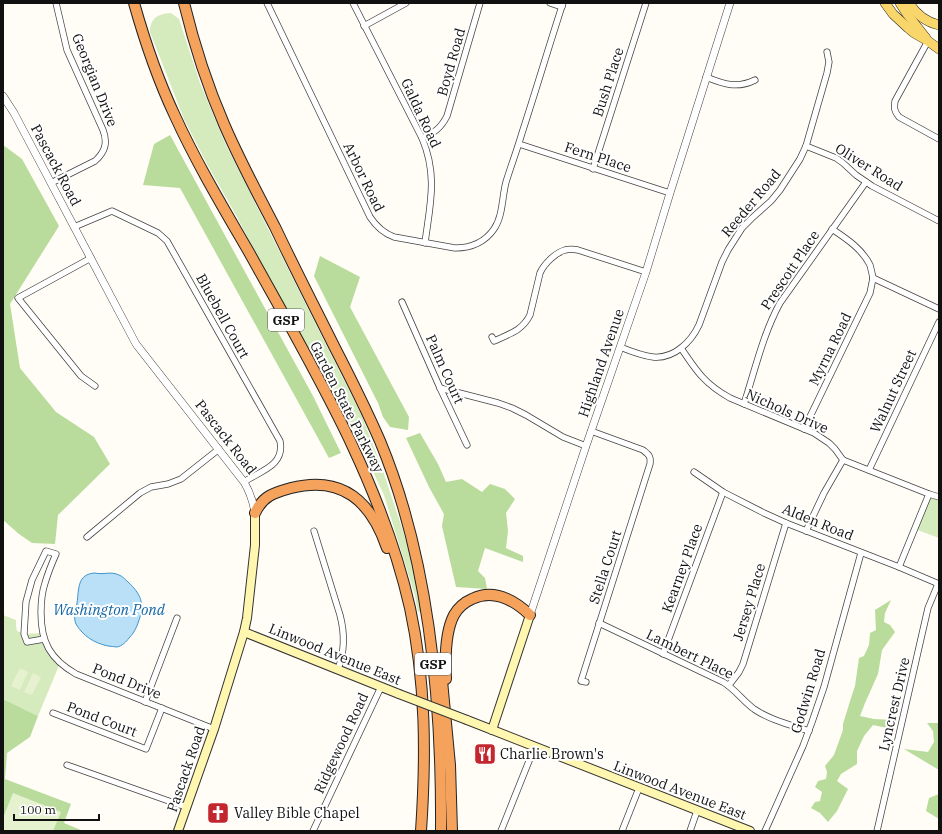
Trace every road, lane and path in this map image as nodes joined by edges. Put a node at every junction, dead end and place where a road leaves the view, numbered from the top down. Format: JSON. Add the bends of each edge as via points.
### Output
{"nodes":[{"id":1,"x":56,"y":3,"type":"edge"},
{"id":2,"x":134,"y":3,"type":"edge"},
{"id":3,"x":184,"y":3,"type":"edge"},
{"id":4,"x":267,"y":3,"type":"edge"},
{"id":5,"x":353,"y":3,"type":"edge"},
{"id":6,"x":406,"y":3,"type":"edge"},
{"id":7,"x":480,"y":3,"type":"edge"},
{"id":8,"x":550,"y":3,"type":"edge"},
{"id":9,"x":646,"y":3,"type":"edge"},
{"id":10,"x":730,"y":3,"type":"edge"},
{"id":11,"x":885,"y":3,"type":"edge"},
{"id":12,"x":900,"y":3,"type":"edge"},
{"id":13,"x":909,"y":3,"type":"edge"},
{"id":14,"x":563,"y":5,"type":"edge"},
{"id":15,"x":913,"y":22,"type":"junction"},
{"id":16,"x":939,"y":25,"type":"edge"},
{"id":17,"x":364,"y":26,"type":"junction"},
{"id":18,"x":939,"y":30,"type":"edge"},
{"id":19,"x":928,"y":41,"type":"junction"},
{"id":20,"x":939,"y":49,"type":"edge"},
{"id":21,"x":827,"y":52,"type":"dead end"},
{"id":22,"x":706,"y":77,"type":"junction"},
{"id":23,"x":755,"y":80,"type":"dead end"},
{"id":24,"x":3,"y":96,"type":"edge"},
{"id":25,"x":422,"y":138,"type":"junction"},
{"id":26,"x":939,"y":139,"type":"edge"},
{"id":27,"x":519,"y":144,"type":"junction"},
{"id":28,"x":806,"y":146,"type":"junction"},
{"id":29,"x":594,"y":169,"type":"junction"},
{"id":30,"x":866,"y":182,"type":"junction"},
{"id":31,"x":50,"y":183,"type":"junction"},
{"id":32,"x":670,"y":193,"type":"junction"},
{"id":33,"x":939,"y":221,"type":"edge"},
{"id":34,"x":74,"y":227,"type":"junction"},
{"id":35,"x":832,"y":229,"type":"junction"},
{"id":36,"x":425,"y":243,"type":"junction"},
{"id":37,"x":91,"y":258,"type":"junction"},
{"id":38,"x":646,"y":272,"type":"junction"},
{"id":39,"x":873,"y":278,"type":"junction"},
{"id":40,"x":402,"y":302,"type":"dead end"},
{"id":41,"x":939,"y":309,"type":"edge"},
{"id":42,"x":939,"y":322,"type":"edge"},
{"id":43,"x":492,"y":337,"type":"dead end"},
{"id":44,"x":620,"y":347,"type":"junction"},
{"id":45,"x":681,"y":348,"type":"junction"},
{"id":46,"x":95,"y":386,"type":"dead end"},
{"id":47,"x":440,"y":388,"type":"junction"},
{"id":48,"x":744,"y":404,"type":"junction"},
{"id":49,"x":804,"y":429,"type":"junction"},
{"id":50,"x":591,"y":431,"type":"junction"},
{"id":51,"x":467,"y":445,"type":"dead end"},
{"id":52,"x":586,"y":446,"type":"junction"},
{"id":53,"x":219,"y":449,"type":"junction"},
{"id":54,"x":843,"y":460,"type":"junction"},
{"id":55,"x":869,"y":470,"type":"junction"},
{"id":56,"x":694,"y":472,"type":"dead end"},
{"id":57,"x":244,"y":482,"type":"junction"},
{"id":58,"x":723,"y":492,"type":"junction"},
{"id":59,"x":928,"y":494,"type":"junction"},
{"id":60,"x":939,"y":497,"type":"edge"},
{"id":61,"x":402,"y":499,"type":"junction"},
{"id":62,"x":255,"y":513,"type":"junction"},
{"id":63,"x":786,"y":523,"type":"junction"},
{"id":64,"x":314,"y":531,"type":"dead end"},
{"id":65,"x":806,"y":531,"type":"junction"},
{"id":66,"x":87,"y":537,"type":"dead end"},
{"id":67,"x":861,"y":553,"type":"junction"},
{"id":68,"x":899,"y":567,"type":"junction"},
{"id":69,"x":939,"y":584,"type":"edge"},
{"id":70,"x":410,"y":610,"type":"junction"},
{"id":71,"x":530,"y":615,"type":"junction"},
{"id":72,"x":177,"y":618,"type":"dead end"},
{"id":73,"x":600,"y":623,"type":"junction"},
{"id":74,"x":244,"y":632,"type":"junction"},
{"id":75,"x":44,"y":639,"type":"junction"},
{"id":76,"x":663,"y":654,"type":"junction"},
{"id":77,"x":338,"y":669,"type":"junction"},
{"id":78,"x":586,"y":682,"type":"dead end"},
{"id":79,"x":729,"y":685,"type":"junction"},
{"id":80,"x":381,"y":687,"type":"junction"},
{"id":81,"x":145,"y":702,"type":"junction"},
{"id":82,"x":162,"y":708,"type":"junction"},
{"id":83,"x":53,"y":712,"type":"dead end"},
{"id":84,"x":214,"y":728,"type":"junction"},
{"id":85,"x":492,"y":730,"type":"junction"},
{"id":86,"x":809,"y":731,"type":"junction"},
{"id":87,"x":535,"y":746,"type":"junction"},
{"id":88,"x":450,"y":764,"type":"junction"},
{"id":89,"x":67,"y":765,"type":"dead end"},
{"id":90,"x":639,"y":788,"type":"junction"},
{"id":91,"x":187,"y":806,"type":"junction"},
{"id":92,"x":697,"y":811,"type":"junction"},
{"id":93,"x":178,"y":831,"type":"edge"},
{"id":94,"x":313,"y":831,"type":"edge"},
{"id":95,"x":421,"y":831,"type":"edge"},
{"id":96,"x":441,"y":831,"type":"edge"},
{"id":97,"x":452,"y":831,"type":"edge"},
{"id":98,"x":502,"y":831,"type":"edge"},
{"id":99,"x":622,"y":831,"type":"edge"},
{"id":100,"x":690,"y":831,"type":"edge"},
{"id":101,"x":750,"y":831,"type":"edge"},
{"id":102,"x":765,"y":831,"type":"edge"},
{"id":103,"x":877,"y":831,"type":"edge"}],
"edges":[{"from":1,"to":31,"type":"street","name":"Georgian Drive","via":[[67,50],[104,130],[106,142],[103,152],[95,161]]},
{"from":2,"to":70,"type":"highway","name":"Garden State Parkway","number":"GSP","via":[[158,78],[193,153],[314,370],[356,454],[388,532]]},
{"from":3,"to":61,"type":"highway","name":"Garden State Parkway","number":"GSP","via":[[200,59],[224,124],[363,403]]},
{"from":4,"to":36,"type":"street","name":"Arbor Road","via":[[370,217],[380,229],[394,238]]},
{"from":5,"to":17,"type":"street","name":"Galda Road"},
{"from":6,"to":17,"type":"street"},
{"from":7,"to":25,"type":"street","name":"Boyd Road","via":[[448,116],[434,133]]},
{"from":8,"to":14,"type":"street"},
{"from":9,"to":29,"type":"street","name":"Bush Place"},
{"from":10,"to":22,"type":"street","name":"Highland Avenue"},
{"from":11,"to":19,"type":"main road","via":[[908,28]]},
{"from":12,"to":15,"type":"main road"},
{"from":13,"to":16,"type":"main road","via":[[922,18]]},
{"from":14,"to":27,"type":"street","name":"Arbor Road"},
{"from":15,"to":18,"type":"main road"},
{"from":15,"to":19,"type":"main road"},
{"from":17,"to":25,"type":"street","name":"Galda Road"},
{"from":19,"to":20,"type":"main road"},
{"from":19,"to":26,"type":"street","via":[[894,107],[898,117]]},
{"from":21,"to":28,"type":"street","name":"Reeder Road","via":[[827,73]]},
{"from":22,"to":23,"type":"street","via":[[735,85]]},
{"from":22,"to":32,"type":"street","name":"Highland Avenue"},
{"from":24,"to":31,"type":"street","name":"Pascack Road"},
{"from":25,"to":36,"type":"street","name":"Galda Road","via":[[429,157],[432,182]]},
{"from":27,"to":29,"type":"street","name":"Fern Place"},
{"from":27,"to":36,"type":"street","name":"Arbor Road","via":[[506,182],[499,220],[490,234],[478,244],[462,248]]},
{"from":28,"to":30,"type":"street","name":"Oliver Road","via":[[836,158]]},
{"from":28,"to":45,"type":"street","name":"Reeder Road","via":[[780,190],[735,238],[722,262],[697,330]]},
{"from":29,"to":32,"type":"street","name":"Fern Place"},
{"from":30,"to":33,"type":"street","name":"Oliver Road"},
{"from":30,"to":35,"type":"street","name":"Prescott Place"},
{"from":31,"to":34,"type":"street","name":"Pascack Road"},
{"from":32,"to":38,"type":"street","name":"Highland Avenue"},
{"from":34,"to":37,"type":"street","name":"Pascack Road"},
{"from":34,"to":57,"type":"street","name":"Bluebell Court","via":[[112,211],[158,233],[167,241],[280,441],[281,452],[276,461],[267,470]]},
{"from":35,"to":39,"type":"street","via":[[861,252],[870,266]]},
{"from":35,"to":48,"type":"street","name":"Prescott Place","via":[[773,315]]},
{"from":37,"to":46,"type":"street","via":[[18,298],[81,376]]},
{"from":37,"to":53,"type":"street","name":"Pascack Road","via":[[136,344]]},
{"from":38,"to":43,"type":"street","via":[[578,250],[564,250],[542,268],[530,315],[523,326],[494,341]]},
{"from":38,"to":44,"type":"street","name":"Highland Avenue"},
{"from":39,"to":41,"type":"street"},
{"from":39,"to":49,"type":"street","name":"Myrna Road","via":[[870,293]]},
{"from":40,"to":47,"type":"street","name":"Palm Court"},
{"from":42,"to":55,"type":"street","name":"Walnut Street"},
{"from":44,"to":45,"type":"street","name":"Reeder Road","via":[[653,357],[670,354]]},
{"from":44,"to":50,"type":"street","name":"Highland Avenue"},
{"from":45,"to":48,"type":"street","name":"Nichols Drive","via":[[694,368],[718,392]]},
{"from":47,"to":51,"type":"street","name":"Palm Court"},
{"from":47,"to":52,"type":"street","via":[[512,408],[563,437]]},
{"from":48,"to":49,"type":"street","name":"Nichols Drive"},
{"from":49,"to":54,"type":"street","name":"Nichols Drive","via":[[828,443]]},
{"from":50,"to":52,"type":"street","name":"Highland Avenue"},
{"from":50,"to":73,"type":"street","name":"Stella Court","via":[[643,450],[650,456],[650,464]]},
{"from":52,"to":71,"type":"street","name":"Highland Avenue"},
{"from":53,"to":57,"type":"street","name":"Pascack Road"},
{"from":53,"to":66,"type":"street","via":[[181,479],[145,489]]},
{"from":54,"to":55,"type":"street","name":"Nichols Drive"},
{"from":54,"to":65,"type":"street"},
{"from":55,"to":59,"type":"street","name":"Nichols Drive"},
{"from":56,"to":58,"type":"street","name":"Alden Road"},
{"from":57,"to":62,"type":"street","name":"Pascack Road"},
{"from":58,"to":63,"type":"street","name":"Alden Road"},
{"from":58,"to":76,"type":"street","name":"Kearney Place"},
{"from":59,"to":60,"type":"street","name":"Nichols Drive"},
{"from":59,"to":68,"type":"street"},
{"from":61,"to":88,"type":"highway","name":"Garden State Parkway","number":"GSP","via":[[419,548],[432,611]]},
{"from":61,"to":96,"type":"highway","name":"Garden State Parkway","number":"GSP","via":[[424,592],[430,639],[439,736]]},
{"from":62,"to":70,"type":"highway","via":[[263,500],[270,495],[303,485],[326,485],[342,489],[354,496],[366,508],[385,542]]},
{"from":62,"to":74,"type":"main road","name":"Pascack Road","via":[[255,545]]},
{"from":63,"to":65,"type":"street","name":"Alden Road"},
{"from":63,"to":79,"type":"street","name":"Jersey Place","via":[[743,664]]},
{"from":64,"to":77,"type":"street","via":[[342,622],[343,650]]},
{"from":65,"to":67,"type":"street","name":"Alden Road"},
{"from":67,"to":68,"type":"street","name":"Alden Road"},
{"from":67,"to":86,"type":"street","name":"Godwin Road","via":[[824,687]]},
{"from":68,"to":69,"type":"street","name":"Alden Road"},
{"from":69,"to":103,"type":"street","name":"Lyncrest Drive","via":[[928,608]]},
{"from":70,"to":95,"type":"highway","name":"Garden State Parkway","number":"GSP","via":[[424,714],[425,755]]},
{"from":71,"to":85,"type":"main road","name":"Highland Avenue"},
{"from":71,"to":88,"type":"highway","via":[[514,602],[492,595],[471,600],[462,606],[452,620],[445,661]]},
{"from":72,"to":81,"type":"street"},
{"from":73,"to":76,"type":"street","name":"Lambert Place"},
{"from":73,"to":78,"type":"street","name":"Stella Court","via":[[581,681]]},
{"from":74,"to":77,"type":"main road","name":"Linwood Avenue East"},
{"from":74,"to":84,"type":"main road","name":"Pascack Road"},
{"from":75,"to":75,"type":"street","name":"Pond Drive","via":[[27,642],[24,634],[26,602],[32,580],[46,551],[56,554],[42,596],[41,622]]},
{"from":75,"to":81,"type":"street","name":"Pond Drive","via":[[54,656],[67,669]]},
{"from":76,"to":79,"type":"street","name":"Lambert Place"},
{"from":77,"to":80,"type":"main road","name":"Linwood Avenue East"},
{"from":79,"to":86,"type":"street","name":"Lambert Place","via":[[762,714]]},
{"from":80,"to":85,"type":"main road","name":"Linwood Avenue East","bridge":true},
{"from":80,"to":94,"type":"street","name":"Ridgewood Road"},
{"from":81,"to":82,"type":"street","name":"Pond Drive"},
{"from":82,"to":83,"type":"street","name":"Pond Court","via":[[146,749]]},
{"from":82,"to":84,"type":"street","name":"Pond Drive"},
{"from":84,"to":91,"type":"main road","name":"Pascack Road"},
{"from":85,"to":87,"type":"main road","name":"Linwood Avenue East"},
{"from":86,"to":102,"type":"street","name":"Godwin Road"},
{"from":87,"to":90,"type":"main road","name":"Linwood Avenue East"},
{"from":87,"to":98,"type":"street"},
{"from":88,"to":97,"type":"highway","name":"Garden State Parkway","number":"GSP"},
{"from":89,"to":91,"type":"street"},
{"from":90,"to":92,"type":"main road","name":"Linwood Avenue East"},
{"from":90,"to":99,"type":"street"},
{"from":91,"to":93,"type":"main road","name":"Pascack Road"},
{"from":92,"to":100,"type":"street"},
{"from":92,"to":101,"type":"main road","name":"Linwood Avenue East"}]}
